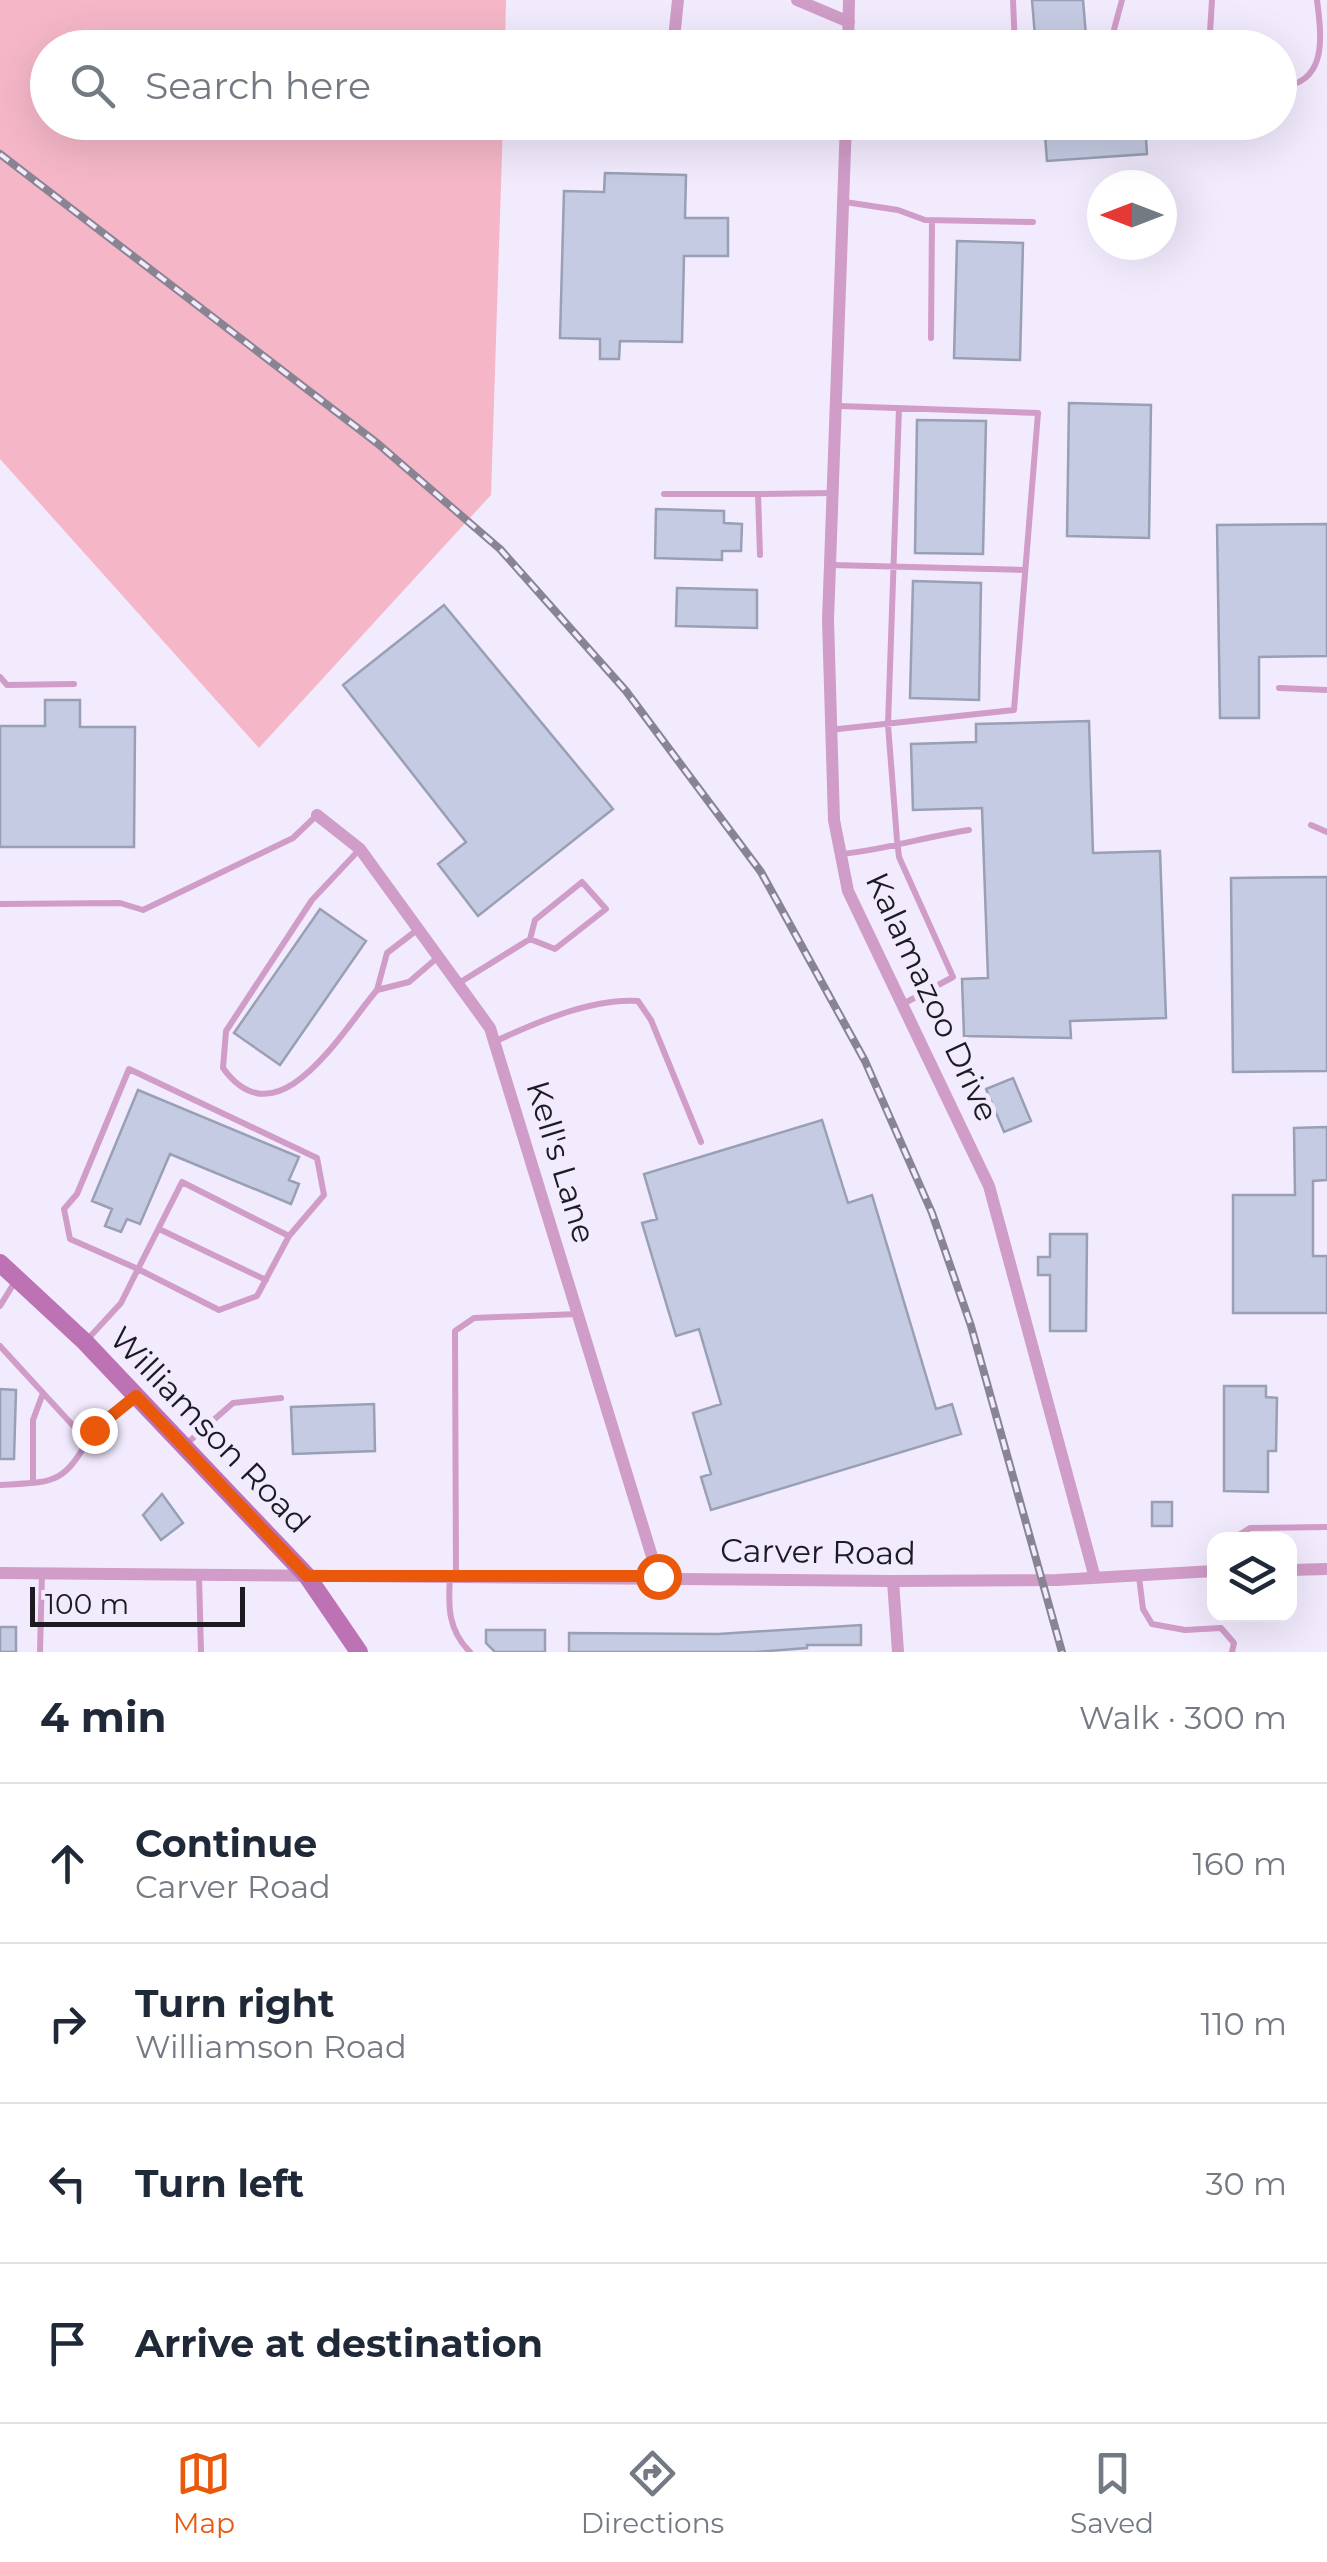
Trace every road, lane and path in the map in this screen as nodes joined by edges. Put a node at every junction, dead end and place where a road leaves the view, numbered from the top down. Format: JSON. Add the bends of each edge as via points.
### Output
{"nodes":[{"id":1,"x":678,"y":0,"type":"edge"},
{"id":2,"x":797,"y":0,"type":"edge"},
{"id":3,"x":849,"y":0,"type":"edge"},
{"id":4,"x":1013,"y":0,"type":"edge"},
{"id":5,"x":1122,"y":0,"type":"edge"},
{"id":6,"x":1212,"y":0,"type":"edge"},
{"id":7,"x":1317,"y":0,"type":"edge"},
{"id":8,"x":848,"y":22,"type":"junction"},
{"id":9,"x":675,"y":30,"type":"edge"},
{"id":10,"x":848,"y":30,"type":"edge"},
{"id":11,"x":1014,"y":30,"type":"edge"},
{"id":12,"x":1114,"y":30,"type":"edge"},
{"id":13,"x":1210,"y":30,"type":"edge"},
{"id":14,"x":1297,"y":84,"type":"edge"},
{"id":15,"x":846,"y":140,"type":"edge"},
{"id":16,"x":844,"y":202,"type":"junction"},
{"id":17,"x":932,"y":220,"type":"junction"},
{"id":18,"x":1033,"y":222,"type":"dead end"},
{"id":19,"x":930,"y":338,"type":"dead end"},
{"id":20,"x":838,"y":406,"type":"junction"},
{"id":21,"x":899,"y":408,"type":"junction"},
{"id":22,"x":834,"y":493,"type":"junction"},
{"id":23,"x":664,"y":494,"type":"dead end"},
{"id":24,"x":758,"y":494,"type":"junction"},
{"id":25,"x":760,"y":555,"type":"dead end"},
{"id":26,"x":830,"y":565,"type":"junction"},
{"id":27,"x":894,"y":570,"type":"junction"},
{"id":28,"x":1025,"y":570,"type":"junction"},
{"id":29,"x":0,"y":677,"type":"edge"},
{"id":30,"x":74,"y":684,"type":"dead end"},
{"id":31,"x":1279,"y":688,"type":"dead end"},
{"id":32,"x":1327,"y":690,"type":"edge"},
{"id":33,"x":888,"y":725,"type":"junction"},
{"id":34,"x":828,"y":730,"type":"junction"},
{"id":35,"x":317,"y":815,"type":"joint"},
{"id":36,"x":1311,"y":825,"type":"dead end"},
{"id":37,"x":970,"y":830,"type":"dead end"},
{"id":38,"x":1327,"y":832,"type":"edge"},
{"id":39,"x":898,"y":848,"type":"junction"},
{"id":40,"x":360,"y":849,"type":"junction"},
{"id":41,"x":840,"y":854,"type":"junction"},
{"id":42,"x":0,"y":904,"type":"edge"},
{"id":43,"x":418,"y":929,"type":"junction"},
{"id":44,"x":530,"y":939,"type":"junction"},
{"id":45,"x":439,"y":957,"type":"junction"},
{"id":46,"x":458,"y":984,"type":"junction"},
{"id":47,"x":377,"y":990,"type":"junction"},
{"id":48,"x":902,"y":1004,"type":"junction"},
{"id":49,"x":494,"y":1042,"type":"junction"},
{"id":50,"x":701,"y":1142,"type":"dead end"},
{"id":51,"x":158,"y":1229,"type":"junction"},
{"id":52,"x":289,"y":1236,"type":"junction"},
{"id":53,"x":0,"y":1264,"type":"edge"},
{"id":54,"x":138,"y":1270,"type":"junction"},
{"id":55,"x":17,"y":1279,"type":"junction"},
{"id":56,"x":266,"y":1280,"type":"junction"},
{"id":57,"x":0,"y":1306,"type":"edge"},
{"id":58,"x":579,"y":1314,"type":"junction"},
{"id":59,"x":85,"y":1342,"type":"junction"},
{"id":60,"x":0,"y":1346,"type":"edge"},
{"id":61,"x":43,"y":1393,"type":"junction"},
{"id":62,"x":136,"y":1396,"type":"junction"},
{"id":63,"x":281,"y":1398,"type":"dead end"},
{"id":64,"x":91,"y":1435,"type":"junction"},
{"id":65,"x":184,"y":1446,"type":"junction"},
{"id":66,"x":32,"y":1483,"type":"junction"},
{"id":67,"x":0,"y":1484,"type":"edge"},
{"id":68,"x":1327,"y":1527,"type":"edge"},
{"id":69,"x":1244,"y":1532,"type":"edge"},
{"id":70,"x":1327,"y":1569,"type":"edge"},
{"id":71,"x":1297,"y":1570,"type":"edge"},
{"id":72,"x":1207,"y":1571,"type":"edge"},
{"id":73,"x":0,"y":1573,"type":"edge"},
{"id":74,"x":42,"y":1573,"type":"junction"},
{"id":75,"x":200,"y":1574,"type":"junction"},
{"id":76,"x":307,"y":1576,"type":"junction"},
{"id":77,"x":453,"y":1576,"type":"junction"},
{"id":78,"x":658,"y":1576,"type":"junction"},
{"id":79,"x":1139,"y":1576,"type":"junction"},
{"id":80,"x":1095,"y":1578,"type":"junction"},
{"id":81,"x":893,"y":1581,"type":"junction"},
{"id":82,"x":454,"y":1636,"type":"junction"},
{"id":83,"x":40,"y":1652,"type":"edge"},
{"id":84,"x":201,"y":1652,"type":"edge"},
{"id":85,"x":359,"y":1652,"type":"edge"},
{"id":86,"x":457,"y":1652,"type":"edge"},
{"id":87,"x":470,"y":1652,"type":"edge"},
{"id":88,"x":898,"y":1652,"type":"edge"},
{"id":89,"x":1232,"y":1652,"type":"edge"}],
"edges":[{"from":1,"to":9,"type":"street"},
{"from":2,"to":8,"type":"street"},
{"from":3,"to":8,"type":"street"},
{"from":4,"to":11,"type":"lane"},
{"from":5,"to":12,"type":"lane"},
{"from":6,"to":13,"type":"lane"},
{"from":7,"to":14,"type":"lane","via":[[1321,54],[1316,71]]},
{"from":8,"to":10,"type":"street"},
{"from":15,"to":16,"type":"street","name":"Kalamazoo Drive"},
{"from":16,"to":17,"type":"lane"},
{"from":16,"to":20,"type":"street","name":"Kalamazoo Drive"},
{"from":17,"to":18,"type":"lane"},
{"from":17,"to":19,"type":"lane"},
{"from":20,"to":21,"type":"lane"},
{"from":20,"to":22,"type":"street","name":"Kalamazoo Drive"},
{"from":21,"to":27,"type":"lane"},
{"from":21,"to":28,"type":"lane","via":[[1038,412]]},
{"from":22,"to":24,"type":"lane"},
{"from":22,"to":26,"type":"street","name":"Kalamazoo Drive"},
{"from":23,"to":24,"type":"lane"},
{"from":24,"to":25,"type":"lane"},
{"from":26,"to":27,"type":"lane"},
{"from":26,"to":34,"type":"street","name":"Kalamazoo Drive"},
{"from":27,"to":28,"type":"lane"},
{"from":27,"to":33,"type":"lane"},
{"from":28,"to":33,"type":"lane","via":[[1014,710]]},
{"from":29,"to":30,"type":"lane","via":[[7,685]]},
{"from":31,"to":32,"type":"lane"},
{"from":33,"to":34,"type":"lane"},
{"from":33,"to":39,"type":"lane"},
{"from":34,"to":41,"type":"street","name":"Kalamazoo Drive"},
{"from":35,"to":40,"type":"street","name":"Kell's Lane"},
{"from":35,"to":42,"type":"lane","via":[[293,838],[143,910],[120,903]]},
{"from":36,"to":38,"type":"lane"},
{"from":37,"to":39,"type":"lane"},
{"from":39,"to":41,"type":"lane"},
{"from":39,"to":48,"type":"lane","via":[[953,976]]},
{"from":40,"to":43,"type":"street","name":"Kell's Lane"},
{"from":40,"to":47,"type":"lane","via":[[312,900],[226,1031],[223,1068],[252,1094],[293,1088]]},
{"from":41,"to":48,"type":"street","name":"Kalamazoo Drive","via":[[848,891]]},
{"from":43,"to":45,"type":"street","name":"Kell's Lane"},
{"from":43,"to":47,"type":"lane","via":[[388,953]]},
{"from":44,"to":44,"type":"lane","via":[[535,920],[582,882],[606,909],[554,949]]},
{"from":44,"to":46,"type":"lane"},
{"from":45,"to":46,"type":"street","name":"Kell's Lane"},
{"from":45,"to":47,"type":"lane","via":[[409,982]]},
{"from":46,"to":49,"type":"street","name":"Kell's Lane"},
{"from":48,"to":80,"type":"street","name":"Kalamazoo Drive","via":[[989,1186]]},
{"from":49,"to":50,"type":"lane","via":[[558,1017],[638,1001]]},
{"from":49,"to":58,"type":"street","name":"Kell's Lane"},
{"from":51,"to":52,"type":"lane","via":[[182,1182]]},
{"from":51,"to":54,"type":"lane"},
{"from":51,"to":56,"type":"lane"},
{"from":52,"to":54,"type":"lane","via":[[324,1195],[317,1158],[130,1069],[77,1194],[64,1208],[70,1239]]},
{"from":52,"to":56,"type":"lane"},
{"from":53,"to":55,"type":"main road","name":"Williamson Road"},
{"from":54,"to":56,"type":"lane","via":[[219,1310],[258,1296]]},
{"from":54,"to":59,"type":"lane","via":[[121,1303]]},
{"from":55,"to":57,"type":"lane"},
{"from":55,"to":59,"type":"main road","name":"Williamson Road"},
{"from":58,"to":77,"type":"lane","via":[[474,1318],[455,1331]]},
{"from":58,"to":78,"type":"street","name":"Kell's Lane"},
{"from":59,"to":62,"type":"main road","name":"Williamson Road"},
{"from":60,"to":61,"type":"lane"},
{"from":61,"to":64,"type":"lane","via":[[78,1431]]},
{"from":61,"to":66,"type":"lane","via":[[34,1420]]},
{"from":62,"to":64,"type":"lane"},
{"from":62,"to":65,"type":"main road","name":"Williamson Road"},
{"from":63,"to":65,"type":"lane","via":[[233,1404]]},
{"from":64,"to":66,"type":"lane","via":[[64,1476]]},
{"from":65,"to":76,"type":"main road","name":"Williamson Road"},
{"from":66,"to":67,"type":"lane"},
{"from":68,"to":69,"type":"lane"},
{"from":70,"to":71,"type":"street"},
{"from":72,"to":79,"type":"street","name":"Carver Road"},
{"from":73,"to":74,"type":"street","name":"Carver Road"},
{"from":74,"to":75,"type":"street","name":"Carver Road"},
{"from":74,"to":83,"type":"lane"},
{"from":75,"to":76,"type":"street","name":"Carver Road"},
{"from":75,"to":84,"type":"lane"},
{"from":76,"to":77,"type":"street","name":"Carver Road"},
{"from":76,"to":85,"type":"main road","name":"Williamson Road"},
{"from":77,"to":78,"type":"street","name":"Carver Road"},
{"from":77,"to":82,"type":"lane","via":[[448,1606]]},
{"from":78,"to":81,"type":"street","name":"Carver Road"},
{"from":79,"to":80,"type":"street","name":"Carver Road"},
{"from":79,"to":89,"type":"lane","via":[[1152,1624],[1221,1628],[1234,1643]]},
{"from":80,"to":81,"type":"street","name":"Carver Road"},
{"from":81,"to":88,"type":"street"},
{"from":82,"to":86,"type":"lane"},
{"from":82,"to":87,"type":"lane"}]}
